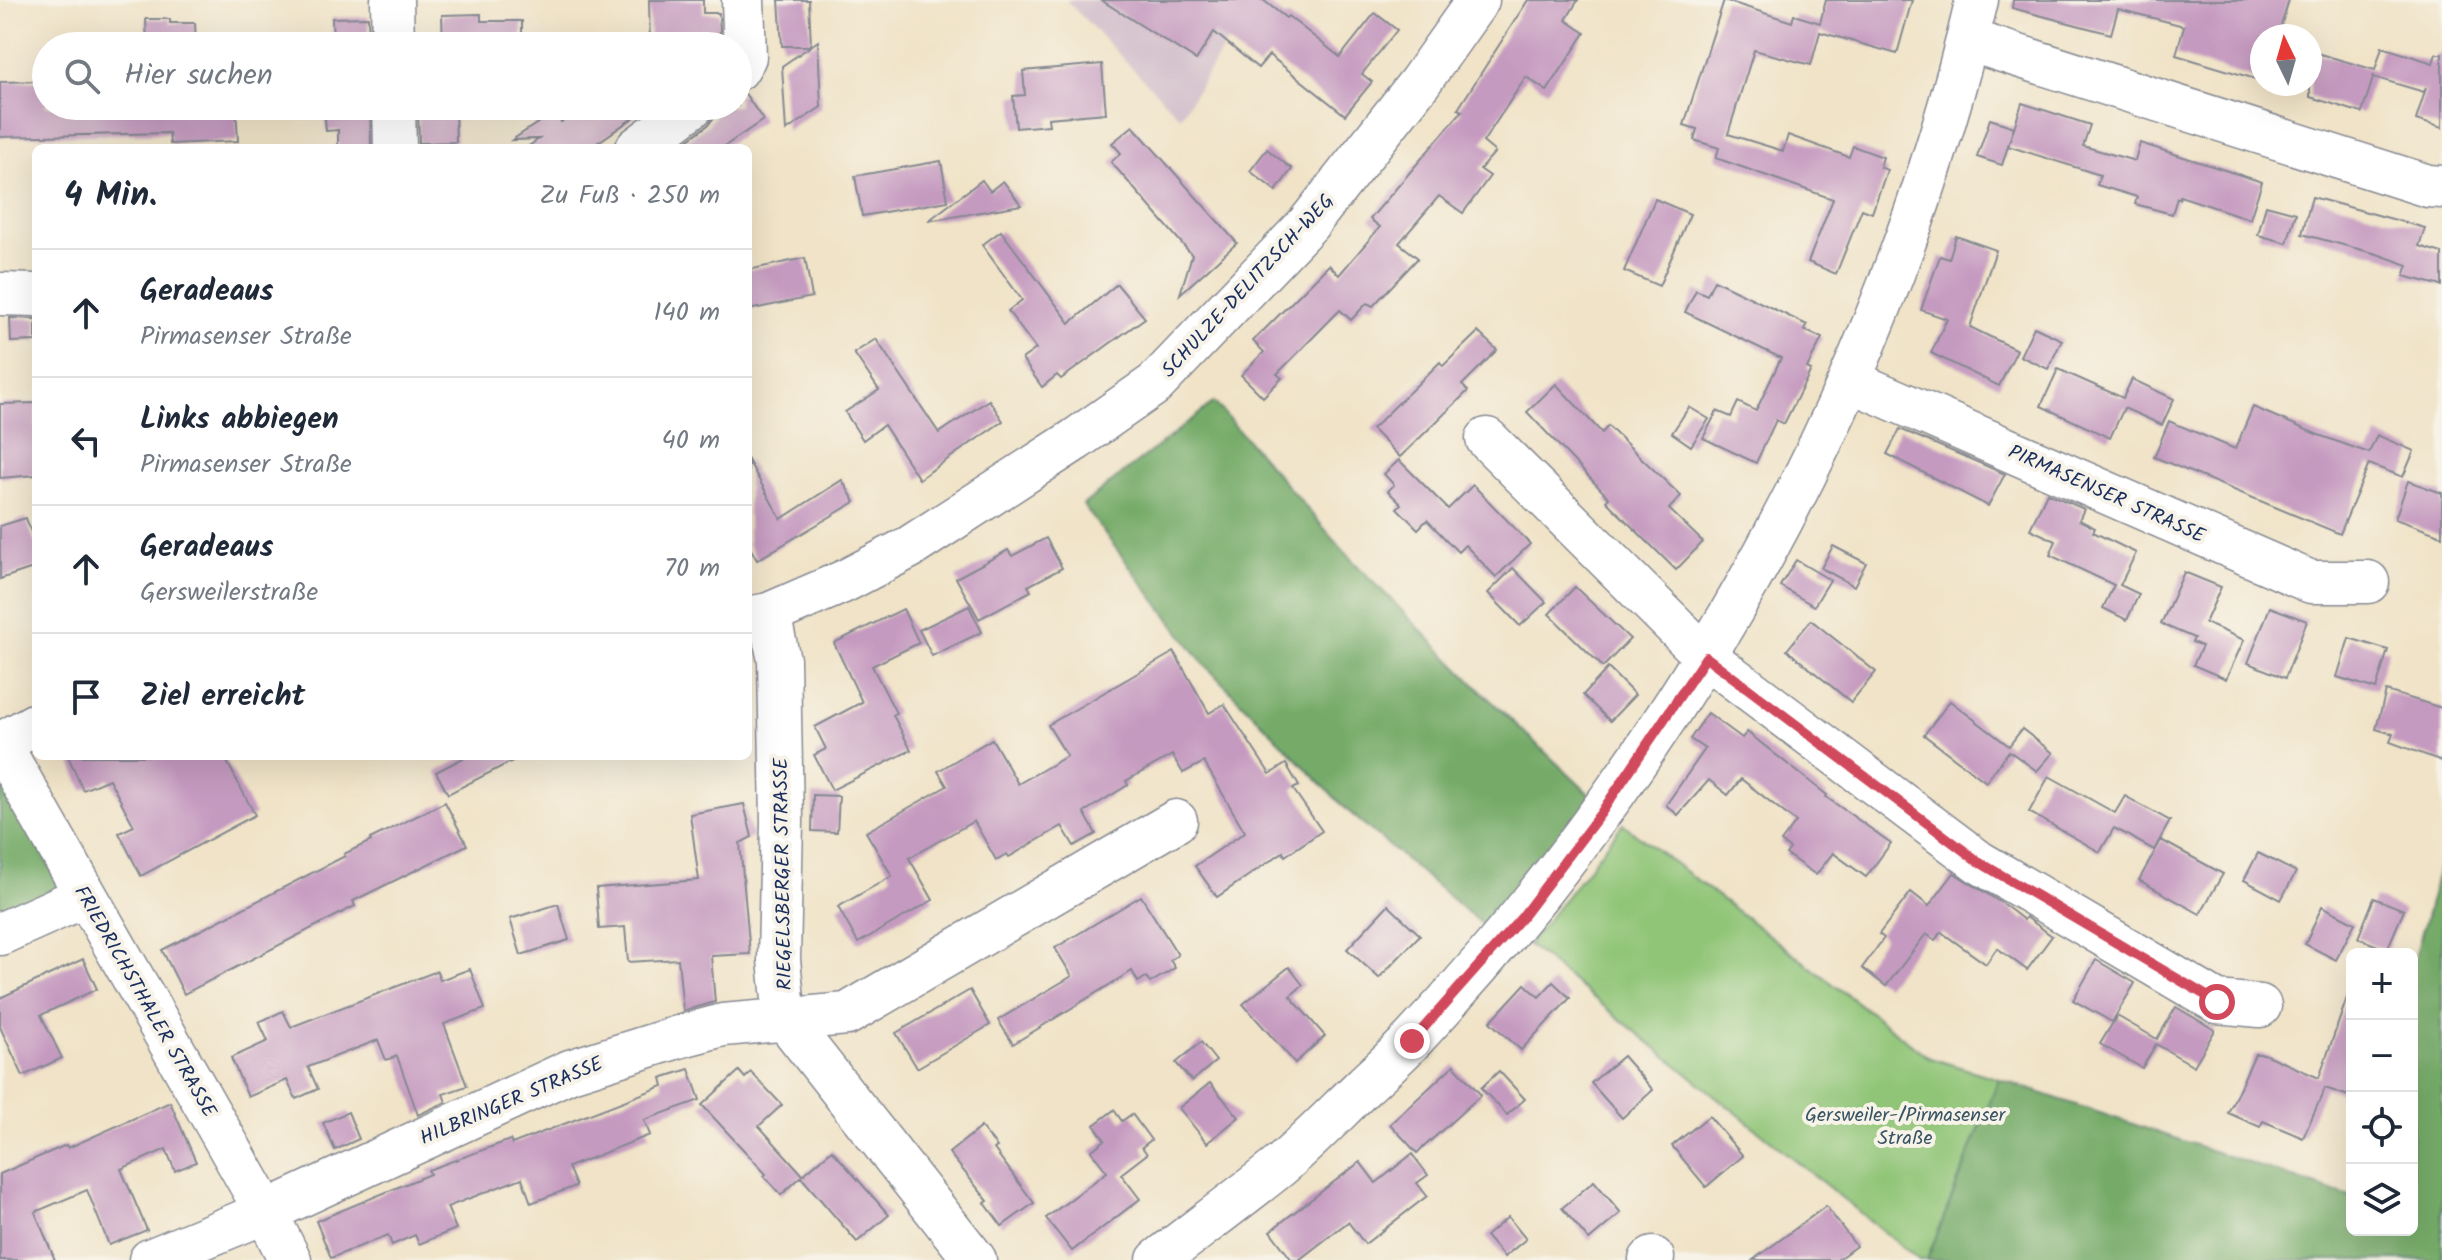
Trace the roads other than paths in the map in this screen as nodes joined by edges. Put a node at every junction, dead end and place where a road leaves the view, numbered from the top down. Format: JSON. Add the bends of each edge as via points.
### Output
{"nodes":[{"id":1,"x":392,"y":0,"type":"edge"},
{"id":2,"x":743,"y":0,"type":"edge"},
{"id":3,"x":1478,"y":0,"type":"edge"},
{"id":4,"x":1977,"y":0,"type":"edge"},
{"id":5,"x":393,"y":32,"type":"edge"},
{"id":6,"x":744,"y":32,"type":"edge"},
{"id":7,"x":1968,"y":40,"type":"junction"},
{"id":8,"x":394,"y":120,"type":"edge"},
{"id":9,"x":674,"y":120,"type":"edge"},
{"id":10,"x":395,"y":144,"type":"edge"},
{"id":11,"x":642,"y":144,"type":"edge"},
{"id":12,"x":2442,"y":187,"type":"edge"},
{"id":13,"x":0,"y":294,"type":"edge"},
{"id":14,"x":32,"y":295,"type":"edge"},
{"id":15,"x":1851,"y":381,"type":"junction"},
{"id":16,"x":1487,"y":439,"type":"dead end"},
{"id":17,"x":2368,"y":582,"type":"dead end"},
{"id":18,"x":759,"y":616,"type":"edge"},
{"id":19,"x":1706,"y":657,"type":"junction"},
{"id":20,"x":32,"y":726,"type":"edge"},
{"id":21,"x":0,"y":744,"type":"edge"},
{"id":22,"x":1176,"y":821,"type":"dead end"},
{"id":23,"x":85,"y":896,"type":"junction"},
{"id":24,"x":0,"y":934,"type":"edge"},
{"id":25,"x":2260,"y":1006,"type":"dead end"},
{"id":26,"x":785,"y":1019,"type":"junction"},
{"id":27,"x":266,"y":1212,"type":"junction"},
{"id":28,"x":150,"y":1260,"type":"edge"},
{"id":29,"x":290,"y":1260,"type":"edge"},
{"id":30,"x":975,"y":1260,"type":"edge"},
{"id":31,"x":1158,"y":1260,"type":"edge"}],
"edges":[{"from":1,"to":5,"type":"street"},
{"from":2,"to":6,"type":"street"},
{"from":3,"to":18,"type":"street","name":"SCHULZE-DELITZSCH-WEG","via":[[1308,224],[1155,384],[910,547]]},
{"from":4,"to":7,"type":"street"},
{"from":7,"to":12,"type":"street"},
{"from":7,"to":15,"type":"street","via":[[1916,209]]},
{"from":8,"to":10,"type":"street"},
{"from":9,"to":11,"type":"street"},
{"from":13,"to":14,"type":"street"},
{"from":15,"to":17,"type":"street","name":"PIRMASENSER STRASSE","via":[[2311,582]]},
{"from":15,"to":19,"type":"street","via":[[1785,518]]},
{"from":16,"to":19,"type":"street"},
{"from":18,"to":26,"type":"street","name":"RIEGELSBERGER STRASSE","via":[[779,660],[779,960]]},
{"from":19,"to":25,"type":"street","via":[[1979,862],[2217,1002]]},
{"from":19,"to":31,"type":"street","via":[[1601,813],[1522,917],[1412,1041],[1283,1163]]},
{"from":20,"to":21,"type":"street"},
{"from":21,"to":23,"type":"street","name":"FRIEDRICHSTHALER STRASSE"},
{"from":22,"to":26,"type":"street","name":"HILBRINGER STRASSE","via":[[847,1014]]},
{"from":23,"to":24,"type":"street"},
{"from":23,"to":27,"type":"street","name":"FRIEDRICHSTHALER STRASSE"},
{"from":26,"to":27,"type":"street","name":"HILBRINGER STRASSE","via":[[723,1025],[570,1071]]},
{"from":26,"to":30,"type":"street","name":"RIEGELSBERGER STRASSE"},
{"from":27,"to":28,"type":"street","name":"HILBRINGER STRASSE"},
{"from":27,"to":29,"type":"street","name":"FRIEDRICHSTHALER STRASSE"}]}
